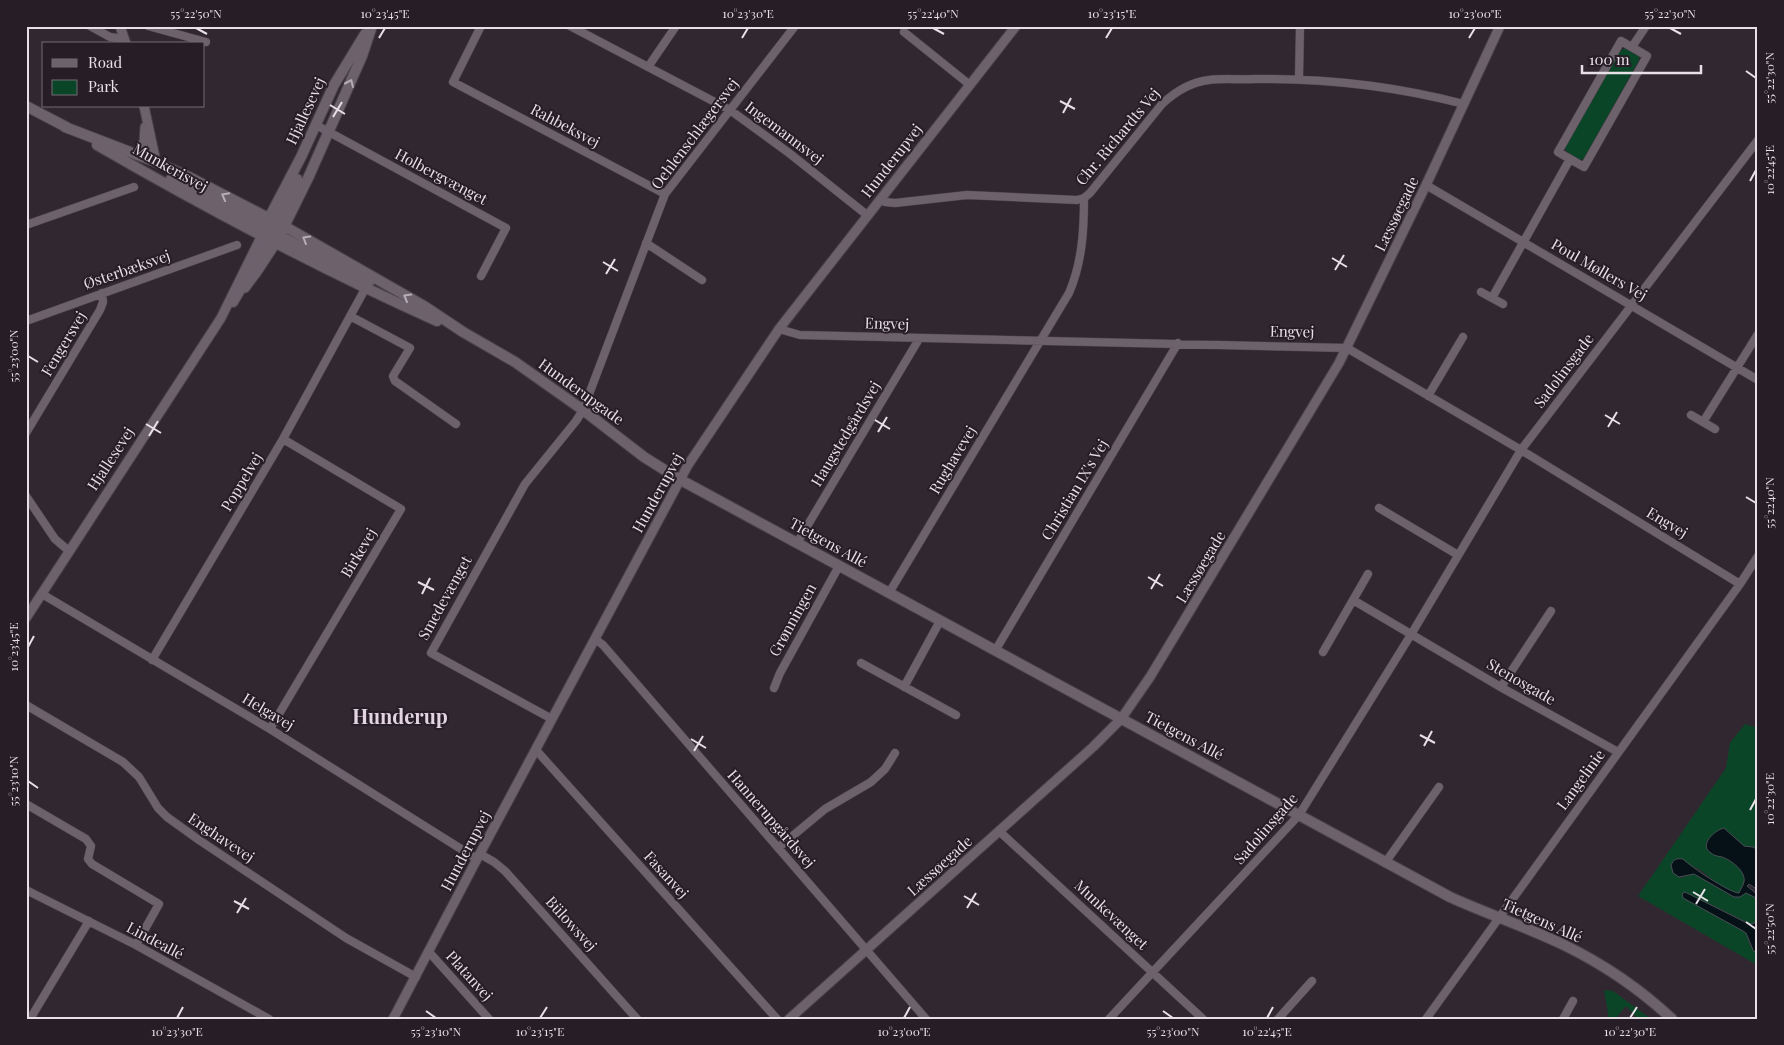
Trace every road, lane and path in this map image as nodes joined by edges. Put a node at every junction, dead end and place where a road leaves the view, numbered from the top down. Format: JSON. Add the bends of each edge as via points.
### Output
{"nodes":[{"id":1,"x":90,"y":26,"type":"edge"},
{"id":2,"x":120,"y":26,"type":"edge"},
{"id":3,"x":148,"y":26,"type":"edge"},
{"id":4,"x":368,"y":26,"type":"edge"},
{"id":5,"x":372,"y":26,"type":"edge"},
{"id":6,"x":481,"y":26,"type":"edge"},
{"id":7,"x":570,"y":26,"type":"edge"},
{"id":8,"x":676,"y":26,"type":"edge"},
{"id":9,"x":795,"y":26,"type":"edge"},
{"id":10,"x":1016,"y":26,"type":"edge"},
{"id":11,"x":1300,"y":26,"type":"edge"},
{"id":12,"x":1500,"y":26,"type":"edge"},
{"id":13,"x":1646,"y":26,"type":"edge"},
{"id":14,"x":579,"y":28,"type":"edge"},
{"id":15,"x":904,"y":32,"type":"dead end"},
{"id":16,"x":125,"y":41,"type":"edge"},
{"id":17,"x":206,"y":42,"type":"dead end"},
{"id":18,"x":1632,"y":47,"type":"junction"},
{"id":19,"x":648,"y":67,"type":"junction"},
{"id":20,"x":1299,"y":78,"type":"junction"},
{"id":21,"x":970,"y":85,"type":"junction"},
{"id":22,"x":1464,"y":104,"type":"junction"},
{"id":23,"x":26,"y":106,"type":"edge"},
{"id":24,"x":145,"y":109,"type":"edge"},
{"id":25,"x":730,"y":110,"type":"junction"},
{"id":26,"x":65,"y":127,"type":"junction"},
{"id":27,"x":314,"y":129,"type":"junction"},
{"id":28,"x":328,"y":132,"type":"junction"},
{"id":29,"x":1758,"y":140,"type":"edge"},
{"id":30,"x":136,"y":155,"type":"junction"},
{"id":31,"x":1570,"y":159,"type":"junction"},
{"id":32,"x":156,"y":162,"type":"junction"},
{"id":33,"x":1426,"y":185,"type":"junction"},
{"id":34,"x":134,"y":187,"type":"dead end"},
{"id":35,"x":665,"y":194,"type":"junction"},
{"id":36,"x":1084,"y":198,"type":"junction"},
{"id":37,"x":880,"y":199,"type":"junction"},
{"id":38,"x":867,"y":215,"type":"junction"},
{"id":39,"x":26,"y":225,"type":"edge"},
{"id":40,"x":273,"y":231,"type":"junction"},
{"id":41,"x":1524,"y":242,"type":"junction"},
{"id":42,"x":646,"y":243,"type":"junction"},
{"id":43,"x":237,"y":245,"type":"dead end"},
{"id":44,"x":481,"y":276,"type":"dead end"},
{"id":45,"x":702,"y":280,"type":"dead end"},
{"id":46,"x":365,"y":289,"type":"junction"},
{"id":47,"x":1481,"y":292,"type":"dead end"},
{"id":48,"x":102,"y":293,"type":"junction"},
{"id":49,"x":1492,"y":298,"type":"junction"},
{"id":50,"x":233,"y":302,"type":"joint"},
{"id":51,"x":1503,"y":304,"type":"dead end"},
{"id":52,"x":1632,"y":305,"type":"junction"},
{"id":53,"x":350,"y":316,"type":"junction"},
{"id":54,"x":220,"y":318,"type":"junction"},
{"id":55,"x":26,"y":321,"type":"edge"},
{"id":56,"x":779,"y":329,"type":"junction"},
{"id":57,"x":463,"y":332,"type":"junction"},
{"id":58,"x":1758,"y":334,"type":"edge"},
{"id":59,"x":1463,"y":338,"type":"dead end"},
{"id":60,"x":919,"y":339,"type":"junction"},
{"id":61,"x":1040,"y":340,"type":"junction"},
{"id":62,"x":1178,"y":343,"type":"junction"},
{"id":63,"x":1347,"y":348,"type":"junction"},
{"id":64,"x":1737,"y":368,"type":"junction"},
{"id":65,"x":1758,"y":380,"type":"edge"},
{"id":66,"x":1428,"y":396,"type":"junction"},
{"id":67,"x":583,"y":410,"type":"junction"},
{"id":68,"x":1691,"y":415,"type":"dead end"},
{"id":69,"x":1703,"y":422,"type":"junction"},
{"id":70,"x":456,"y":424,"type":"dead end"},
{"id":71,"x":1715,"y":429,"type":"dead end"},
{"id":72,"x":26,"y":433,"type":"edge"},
{"id":73,"x":283,"y":439,"type":"junction"},
{"id":74,"x":1521,"y":450,"type":"junction"},
{"id":75,"x":680,"y":479,"type":"junction"},
{"id":76,"x":26,"y":496,"type":"edge"},
{"id":77,"x":1379,"y":508,"type":"dead end"},
{"id":78,"x":508,"y":515,"type":"joint"},
{"id":79,"x":797,"y":543,"type":"junction"},
{"id":80,"x":69,"y":550,"type":"junction"},
{"id":81,"x":1458,"y":555,"type":"junction"},
{"id":82,"x":1758,"y":556,"type":"edge"},
{"id":83,"x":839,"y":566,"type":"junction"},
{"id":84,"x":1368,"y":574,"type":"dead end"},
{"id":85,"x":1740,"y":584,"type":"junction"},
{"id":86,"x":42,"y":594,"type":"junction"},
{"id":87,"x":889,"y":594,"type":"junction"},
{"id":88,"x":1353,"y":600,"type":"junction"},
{"id":89,"x":1551,"y":611,"type":"dead end"},
{"id":90,"x":26,"y":618,"type":"edge"},
{"id":91,"x":940,"y":621,"type":"junction"},
{"id":92,"x":1412,"y":633,"type":"junction"},
{"id":93,"x":595,"y":638,"type":"junction"},
{"id":94,"x":995,"y":651,"type":"junction"},
{"id":95,"x":1323,"y":652,"type":"dead end"},
{"id":96,"x":152,"y":660,"type":"junction"},
{"id":97,"x":861,"y":663,"type":"dead end"},
{"id":98,"x":904,"y":687,"type":"junction"},
{"id":99,"x":1501,"y":687,"type":"junction"},
{"id":100,"x":774,"y":688,"type":"dead end"},
{"id":101,"x":26,"y":705,"type":"edge"},
{"id":102,"x":956,"y":715,"type":"dead end"},
{"id":103,"x":552,"y":719,"type":"junction"},
{"id":104,"x":1121,"y":719,"type":"junction"},
{"id":105,"x":270,"y":729,"type":"junction"},
{"id":106,"x":536,"y":750,"type":"junction"},
{"id":107,"x":1618,"y":752,"type":"junction"},
{"id":108,"x":895,"y":753,"type":"dead end"},
{"id":109,"x":1439,"y":787,"type":"dead end"},
{"id":110,"x":26,"y":804,"type":"edge"},
{"id":111,"x":1299,"y":815,"type":"junction"},
{"id":112,"x":1000,"y":831,"type":"junction"},
{"id":113,"x":778,"y":848,"type":"junction"},
{"id":114,"x":478,"y":856,"type":"junction"},
{"id":115,"x":1385,"y":863,"type":"junction"},
{"id":116,"x":26,"y":890,"type":"edge"},
{"id":117,"x":1498,"y":918,"type":"junction"},
{"id":118,"x":89,"y":921,"type":"junction"},
{"id":119,"x":136,"y":945,"type":"junction"},
{"id":120,"x":867,"y":950,"type":"junction"},
{"id":121,"x":429,"y":952,"type":"junction"},
{"id":122,"x":1152,"y":972,"type":"junction"},
{"id":123,"x":416,"y":977,"type":"junction"},
{"id":124,"x":1312,"y":981,"type":"dead end"},
{"id":125,"x":1573,"y":1001,"type":"dead end"},
{"id":126,"x":30,"y":1019,"type":"edge"},
{"id":127,"x":269,"y":1019,"type":"edge"},
{"id":128,"x":393,"y":1019,"type":"edge"},
{"id":129,"x":489,"y":1019,"type":"edge"},
{"id":130,"x":637,"y":1019,"type":"edge"},
{"id":131,"x":777,"y":1019,"type":"edge"},
{"id":132,"x":789,"y":1019,"type":"edge"},
{"id":133,"x":926,"y":1019,"type":"edge"},
{"id":134,"x":1109,"y":1019,"type":"edge"},
{"id":135,"x":1203,"y":1019,"type":"edge"},
{"id":136,"x":1278,"y":1019,"type":"edge"},
{"id":137,"x":1426,"y":1019,"type":"edge"},
{"id":138,"x":1563,"y":1019,"type":"edge"},
{"id":139,"x":1672,"y":1019,"type":"edge"}],
"edges":[{"from":1,"to":16,"type":"street"},
{"from":2,"to":16,"type":"street"},
{"from":3,"to":17,"type":"street"},
{"from":4,"to":27,"type":"main road","name":"Hjallesevej"},
{"from":28,"to":5,"type":"main road","name":"Hjallesevej","one_way":true},
{"from":6,"to":35,"type":"street","name":"Rahbeksvej","via":[[453,82]]},
{"from":7,"to":14,"type":"street","name":"Ingemannsvej"},
{"from":8,"to":19,"type":"street"},
{"from":9,"to":25,"type":"street","name":"Oehlenschlægersvej"},
{"from":10,"to":21,"type":"street","name":"Hunderupvej"},
{"from":11,"to":20,"type":"street"},
{"from":12,"to":22,"type":"street","name":"Læssøegade"},
{"from":13,"to":18,"type":"street"},
{"from":14,"to":19,"type":"street","name":"Ingemannsvej"},
{"from":15,"to":21,"type":"street"},
{"from":18,"to":31,"type":"street","via":[[1621,41],[1558,152]]},
{"from":18,"to":31,"type":"street","via":[[1647,56],[1584,167]]},
{"from":19,"to":25,"type":"street","name":"Ingemannsvej"},
{"from":20,"to":22,"type":"street","name":"Chr. Richardts Vej","via":[[1414,92]]},
{"from":20,"to":36,"type":"street","name":"Chr. Richardts Vej","via":[[1209,80],[1182,88],[1162,104]]},
{"from":21,"to":37,"type":"street","name":"Hunderupvej"},
{"from":22,"to":33,"type":"street","name":"Læssøegade"},
{"from":23,"to":26,"type":"main road","name":"Munkerisvej"},
{"from":24,"to":30,"type":"street","via":[[145,138]]},
{"from":24,"to":32,"type":"street"},
{"from":25,"to":35,"type":"street","name":"Oehlenschlægersvej"},
{"from":25,"to":38,"type":"street","name":"Ingemannsvej","via":[[789,152]]},
{"from":26,"to":30,"type":"main road","name":"Munkerisvej"},
{"from":26,"to":40,"type":"main road","name":"Munkerisvej","via":[[153,177]]},
{"from":27,"to":28,"type":"street","name":"Holbergvænget"},
{"from":27,"to":40,"type":"main road","name":"Hjallesevej"},
{"from":28,"to":40,"type":"main road","name":"Hjallesevej"},
{"from":28,"to":44,"type":"street","name":"Holbergvænget","via":[[506,228]]},
{"from":29,"to":52,"type":"street","name":"Sadolinsgade"},
{"from":30,"to":32,"type":"main road","name":"Munkerisvej"},
{"from":31,"to":41,"type":"street"},
{"from":40,"to":32,"type":"main road","name":"Munkerisvej","one_way":true,"via":[[189,177]]},
{"from":33,"to":41,"type":"street","name":"Poul Møllers Vej"},
{"from":33,"to":63,"type":"street","name":"Læssøegade"},
{"from":34,"to":39,"type":"street"},
{"from":35,"to":42,"type":"street","name":"Oehlenschlægersvej"},
{"from":36,"to":37,"type":"street","name":"Chr. Richardts Vej","via":[[968,195],[902,203]]},
{"from":36,"to":61,"type":"street","name":"Rughavevej","via":[[1077,275]]},
{"from":37,"to":38,"type":"street","name":"Hunderupvej"},
{"from":38,"to":56,"type":"street","name":"Hunderupvej"},
{"from":40,"to":46,"type":"main road","name":"Hunderupgade"},
{"from":40,"to":50,"type":"main road"},
{"from":40,"to":54,"type":"street","name":"Hjallesevej"},
{"from":57,"to":40,"type":"main road","name":"Hunderupgade","one_way":true,"via":[[378,280],[366,281]]},
{"from":41,"to":49,"type":"street"},
{"from":41,"to":52,"type":"street","name":"Poul Møllers Vej"},
{"from":42,"to":45,"type":"street"},
{"from":42,"to":67,"type":"street","name":"Oehlenschlægersvej"},
{"from":43,"to":48,"type":"street","name":"Østerbæksvej"},
{"from":46,"to":53,"type":"street","name":"Poppelvej"},
{"from":46,"to":57,"type":"main road","name":"Hunderupgade"},
{"from":47,"to":49,"type":"street"},
{"from":48,"to":55,"type":"street","name":"Østerbæksvej"},
{"from":48,"to":72,"type":"street","name":"Fengersvej","via":[[100,310]]},
{"from":49,"to":51,"type":"street"},
{"from":50,"to":54,"type":"street","name":"Hjallesevej"},
{"from":52,"to":64,"type":"street","name":"Poul Møllers Vej"},
{"from":52,"to":74,"type":"street","name":"Sadolinsgade"},
{"from":53,"to":70,"type":"street","via":[[410,348],[393,376],[395,381]]},
{"from":53,"to":73,"type":"street","name":"Poppelvej"},
{"from":54,"to":80,"type":"street","name":"Hjallesevej"},
{"from":56,"to":60,"type":"street","name":"Engvej","via":[[800,335]]},
{"from":56,"to":75,"type":"street","name":"Hunderupvej"},
{"from":57,"to":67,"type":"main road","name":"Hunderupgade","via":[[515,362]]},
{"from":58,"to":64,"type":"street"},
{"from":59,"to":66,"type":"street"},
{"from":60,"to":61,"type":"street","name":"Engvej"},
{"from":60,"to":79,"type":"street","name":"Haugstedgårdsvej"},
{"from":61,"to":62,"type":"street","name":"Engvej"},
{"from":61,"to":87,"type":"street","name":"Rughavevej"},
{"from":62,"to":63,"type":"street","name":"Engvej"},
{"from":62,"to":94,"type":"street","name":"Christian IX's Vej"},
{"from":63,"to":66,"type":"street","name":"Engvej"},
{"from":63,"to":104,"type":"street","name":"Læssøegade","via":[[1154,670]]},
{"from":64,"to":65,"type":"street","name":"Poul Møllers Vej"},
{"from":64,"to":69,"type":"street"},
{"from":66,"to":74,"type":"street","name":"Engvej"},
{"from":67,"to":75,"type":"main road","name":"Hunderupgade","via":[[644,457]]},
{"from":67,"to":78,"type":"street","name":"Oehlenschlægersvej","via":[[525,484]]},
{"from":68,"to":69,"type":"street"},
{"from":69,"to":71,"type":"street"},
{"from":73,"to":96,"type":"street","name":"Poppelvej"},
{"from":73,"to":105,"type":"street","name":"Birkevej","via":[[402,509]]},
{"from":74,"to":81,"type":"street","name":"Sadolinsgade"},
{"from":74,"to":85,"type":"street","name":"Engvej"},
{"from":75,"to":79,"type":"main road","name":"Tietgens Allé"},
{"from":75,"to":93,"type":"street","name":"Hunderupvej"},
{"from":76,"to":80,"type":"street","via":[[55,539]]},
{"from":77,"to":81,"type":"street"},
{"from":78,"to":103,"type":"street","name":"Smedevænget","via":[[431,653]]},
{"from":79,"to":83,"type":"main road","name":"Tietgens Allé"},
{"from":80,"to":86,"type":"street","name":"Hjallesevej"},
{"from":81,"to":92,"type":"street","name":"Sadolinsgade"},
{"from":82,"to":85,"type":"street","name":"Langelinie"},
{"from":83,"to":87,"type":"main road","name":"Tietgens Allé"},
{"from":83,"to":100,"type":"street","name":"Grønningen"},
{"from":84,"to":88,"type":"street"},
{"from":85,"to":107,"type":"street","name":"Langelinie"},
{"from":86,"to":90,"type":"street","name":"Hjallesevej"},
{"from":86,"to":96,"type":"street","name":"Helgavej"},
{"from":87,"to":91,"type":"main road","name":"Tietgens Allé"},
{"from":88,"to":92,"type":"street"},
{"from":88,"to":95,"type":"street"},
{"from":89,"to":99,"type":"street"},
{"from":91,"to":94,"type":"main road","name":"Tietgens Allé"},
{"from":91,"to":98,"type":"street"},
{"from":92,"to":99,"type":"street","name":"Stenosgade"},
{"from":92,"to":111,"type":"street","name":"Sadolinsgade"},
{"from":93,"to":103,"type":"street","name":"Hunderupvej"},
{"from":93,"to":113,"type":"street","name":"Hannerupgårdsvej"},
{"from":94,"to":104,"type":"main road","name":"Tietgens Allé"},
{"from":96,"to":105,"type":"street","name":"Helgavej"},
{"from":97,"to":98,"type":"street"},
{"from":98,"to":102,"type":"street"},
{"from":99,"to":107,"type":"street","name":"Stenosgade"},
{"from":101,"to":123,"type":"street","name":"Enghavevej","via":[[123,762],[139,777],[158,808],[198,840],[346,938]]},
{"from":103,"to":106,"type":"street","name":"Hunderupvej"},
{"from":104,"to":111,"type":"main road","name":"Tietgens Allé"},
{"from":104,"to":112,"type":"street","name":"Læssøegade"},
{"from":105,"to":114,"type":"street","name":"Helgavej"},
{"from":106,"to":114,"type":"street","name":"Hunderupvej"},
{"from":106,"to":131,"type":"street","name":"Fasanvej"},
{"from":107,"to":117,"type":"street","name":"Langelinie"},
{"from":108,"to":113,"type":"street","via":[[871,782],[824,809]]},
{"from":109,"to":115,"type":"street"},
{"from":110,"to":119,"type":"street","via":[[86,839],[91,846],[88,859],[92,864],[159,904]]},
{"from":111,"to":115,"type":"main road","name":"Tietgens Allé"},
{"from":111,"to":122,"type":"street","name":"Sadolinsgade"},
{"from":112,"to":120,"type":"street","name":"Læssøegade"},
{"from":112,"to":122,"type":"street","name":"Munkevænget"},
{"from":113,"to":120,"type":"street","name":"Hannerupgårdsvej"},
{"from":114,"to":121,"type":"street","name":"Hunderupvej"},
{"from":114,"to":130,"type":"street","name":"Bülowsvej","via":[[494,862],[505,871]]},
{"from":115,"to":117,"type":"main road","name":"Tietgens Allé"},
{"from":116,"to":118,"type":"street","name":"Lindeallé"},
{"from":117,"to":137,"type":"street","name":"Langelinie"},
{"from":117,"to":139,"type":"main road","name":"Tietgens Allé","via":[[1563,945],[1609,970]]},
{"from":118,"to":119,"type":"street","name":"Lindeallé"},
{"from":118,"to":126,"type":"street"},
{"from":119,"to":127,"type":"street","name":"Lindeallé"},
{"from":120,"to":132,"type":"street","name":"Læssøegade"},
{"from":120,"to":133,"type":"street","name":"Hannerupgårdsvej"},
{"from":121,"to":123,"type":"street","name":"Hunderupvej"},
{"from":121,"to":129,"type":"street","name":"Platanvej"},
{"from":122,"to":134,"type":"street","name":"Sadolinsgade"},
{"from":122,"to":135,"type":"street","name":"Munkevænget"},
{"from":123,"to":128,"type":"street","name":"Hunderupvej"},
{"from":124,"to":136,"type":"street"},
{"from":125,"to":138,"type":"street"}]}
